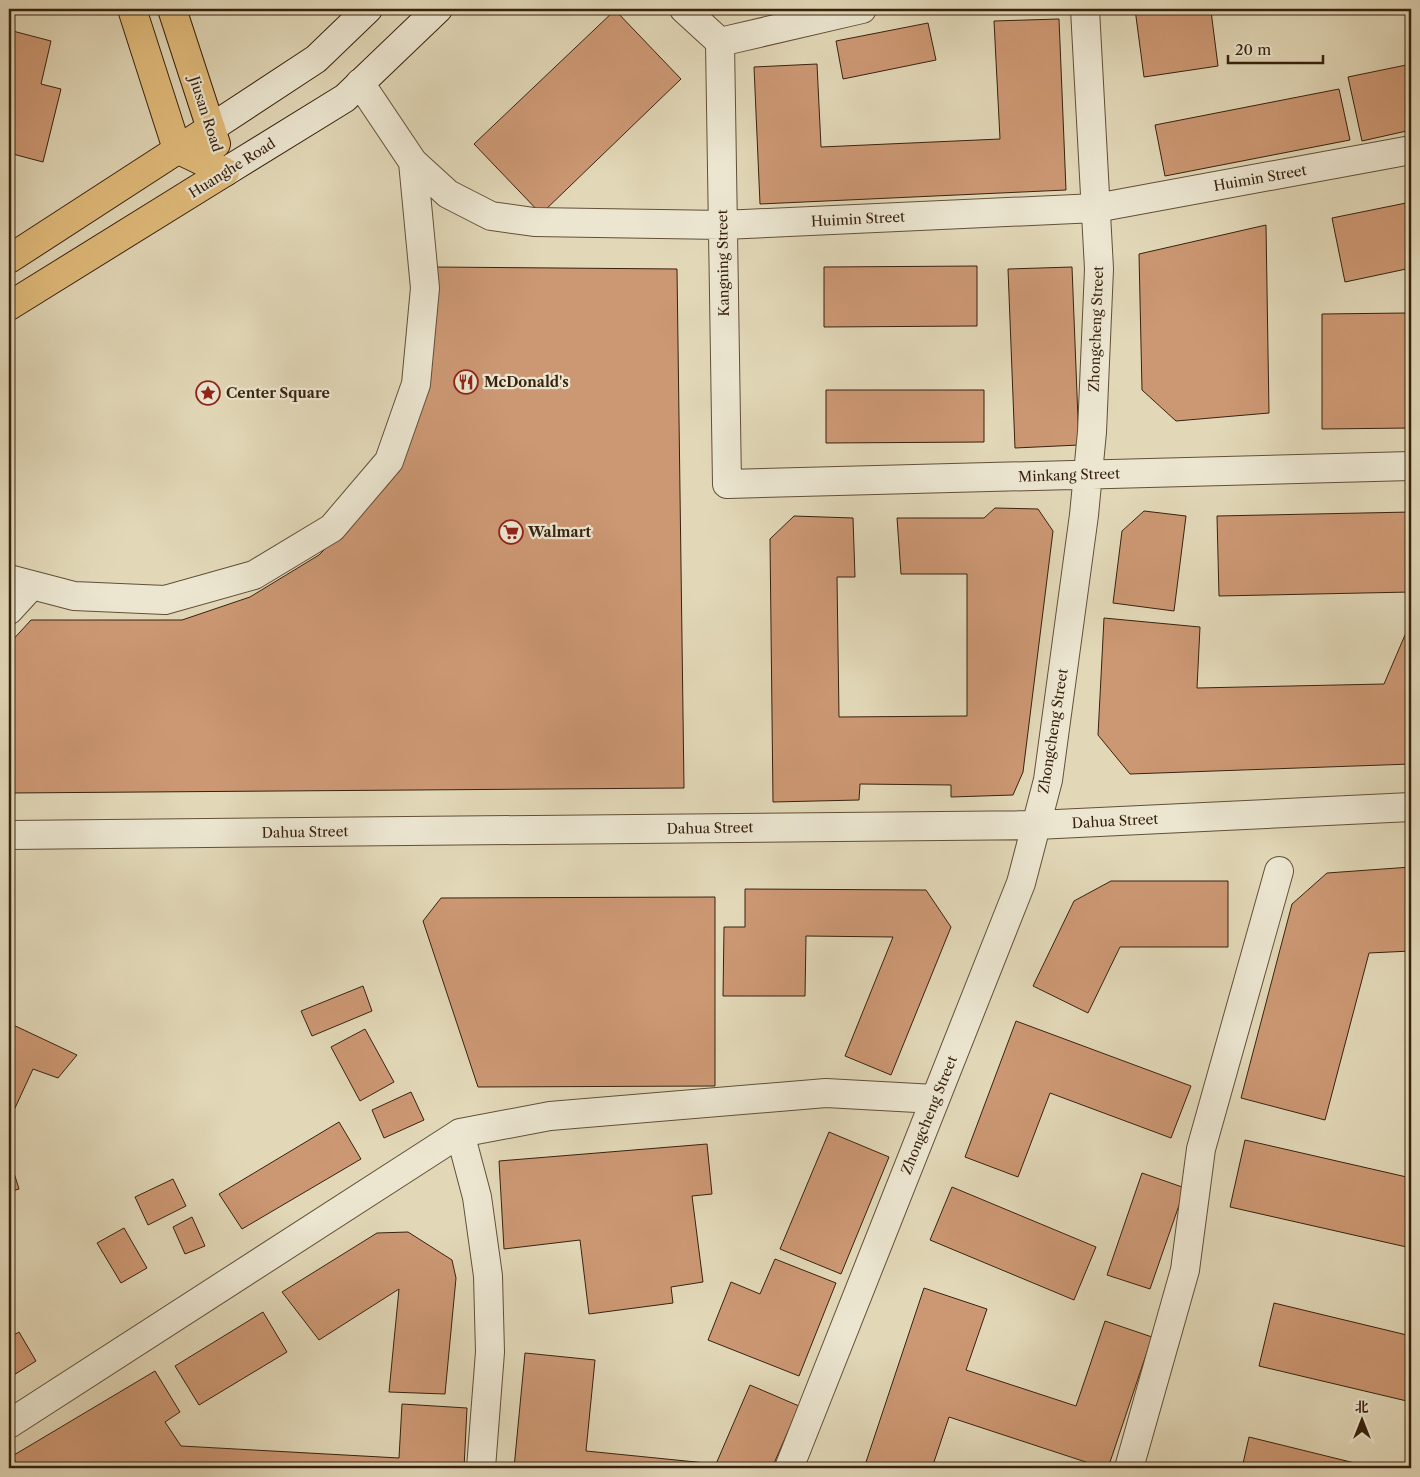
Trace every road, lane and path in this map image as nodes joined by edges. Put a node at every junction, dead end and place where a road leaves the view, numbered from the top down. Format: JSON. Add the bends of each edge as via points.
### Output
{"nodes":[{"id":1,"x":132,"y":9,"type":"edge"},
{"id":2,"x":172,"y":9,"type":"edge"},
{"id":3,"x":368,"y":9,"type":"edge"},
{"id":4,"x":438,"y":9,"type":"edge"},
{"id":5,"x":684,"y":9,"type":"edge"},
{"id":6,"x":862,"y":9,"type":"edge"},
{"id":7,"x":1085,"y":9,"type":"edge"},
{"id":8,"x":720,"y":42,"type":"junction"},
{"id":9,"x":360,"y":83,"type":"junction"},
{"id":10,"x":211,"y":128,"type":"junction"},
{"id":11,"x":178,"y":149,"type":"junction"},
{"id":12,"x":1411,"y":150,"type":"edge"},
{"id":13,"x":413,"y":162,"type":"junction"},
{"id":14,"x":225,"y":172,"type":"junction"},
{"id":15,"x":1096,"y":208,"type":"junction"},
{"id":16,"x":723,"y":225,"type":"junction"},
{"id":17,"x":9,"y":259,"type":"edge"},
{"id":18,"x":9,"y":306,"type":"edge"},
{"id":19,"x":1411,"y":466,"type":"edge"},
{"id":20,"x":1088,"y":475,"type":"junction"},
{"id":21,"x":726,"y":484,"type":"joint"},
{"id":22,"x":20,"y":582,"type":"edge"},
{"id":23,"x":9,"y":610,"type":"edge"},
{"id":24,"x":1411,"y":807,"type":"edge"},
{"id":25,"x":1036,"y":824,"type":"junction"},
{"id":26,"x":9,"y":835,"type":"edge"},
{"id":27,"x":1279,"y":871,"type":"dead end"},
{"id":28,"x":935,"y":1100,"type":"junction"},
{"id":29,"x":460,"y":1133,"type":"junction"},
{"id":30,"x":9,"y":1424,"type":"edge"},
{"id":31,"x":481,"y":1468,"type":"edge"},
{"id":32,"x":789,"y":1468,"type":"edge"},
{"id":33,"x":1129,"y":1468,"type":"edge"}],
"edges":[{"from":1,"to":11,"type":"highway"},
{"from":2,"to":10,"type":"highway","name":"Jiusan Road"},
{"from":3,"to":10,"type":"street","via":[[316,59]]},
{"from":4,"to":9,"type":"street","name":"Huanghe Road"},
{"from":5,"to":8,"type":"street"},
{"from":6,"to":8,"type":"street"},
{"from":7,"to":15,"type":"street","name":"Zhongcheng Street"},
{"from":8,"to":16,"type":"street","name":"Kangning Street"},
{"from":9,"to":13,"type":"street","name":"Huimin Street"},
{"from":9,"to":14,"type":"street","name":"Huanghe Road","via":[[345,98]]},
{"from":10,"to":11,"type":"highway"},
{"from":10,"to":14,"type":"highway","name":"Jiusan Road"},
{"from":11,"to":14,"type":"highway","name":"Jiusan Road"},
{"from":11,"to":17,"type":"highway"},
{"from":12,"to":15,"type":"street","name":"Huimin Street"},
{"from":13,"to":16,"type":"street","name":"Huimin Street","via":[[448,194],[491,216],[534,222]]},
{"from":13,"to":22,"type":"street","via":[[425,288],[416,384],[389,461],[332,528],[254,575],[165,600],[74,596]]},
{"from":14,"to":18,"type":"highway","name":"Huanghe Road"},
{"from":15,"to":16,"type":"street","name":"Huimin Street"},
{"from":15,"to":20,"type":"street","name":"Zhongcheng Street","via":[[1099,269]]},
{"from":16,"to":21,"type":"street","name":"Kangning Street"},
{"from":19,"to":20,"type":"street","name":"Minkang Street"},
{"from":20,"to":21,"type":"street","name":"Minkang Street"},
{"from":20,"to":25,"type":"street","name":"Zhongcheng Street","via":[[1048,780]]},
{"from":22,"to":23,"type":"street"},
{"from":24,"to":25,"type":"street","name":"Dahua Street"},
{"from":25,"to":26,"type":"street","name":"Dahua Street"},
{"from":25,"to":28,"type":"street","name":"Zhongcheng Street","via":[[1021,883]]},
{"from":27,"to":33,"type":"street","via":[[1201,1149],[1185,1270]]},
{"from":28,"to":29,"type":"street","via":[[826,1093],[550,1116]]},
{"from":28,"to":32,"type":"street","name":"Zhongcheng Street"},
{"from":29,"to":30,"type":"street"},
{"from":29,"to":31,"type":"street","via":[[477,1197],[488,1276],[490,1352]]}]}
